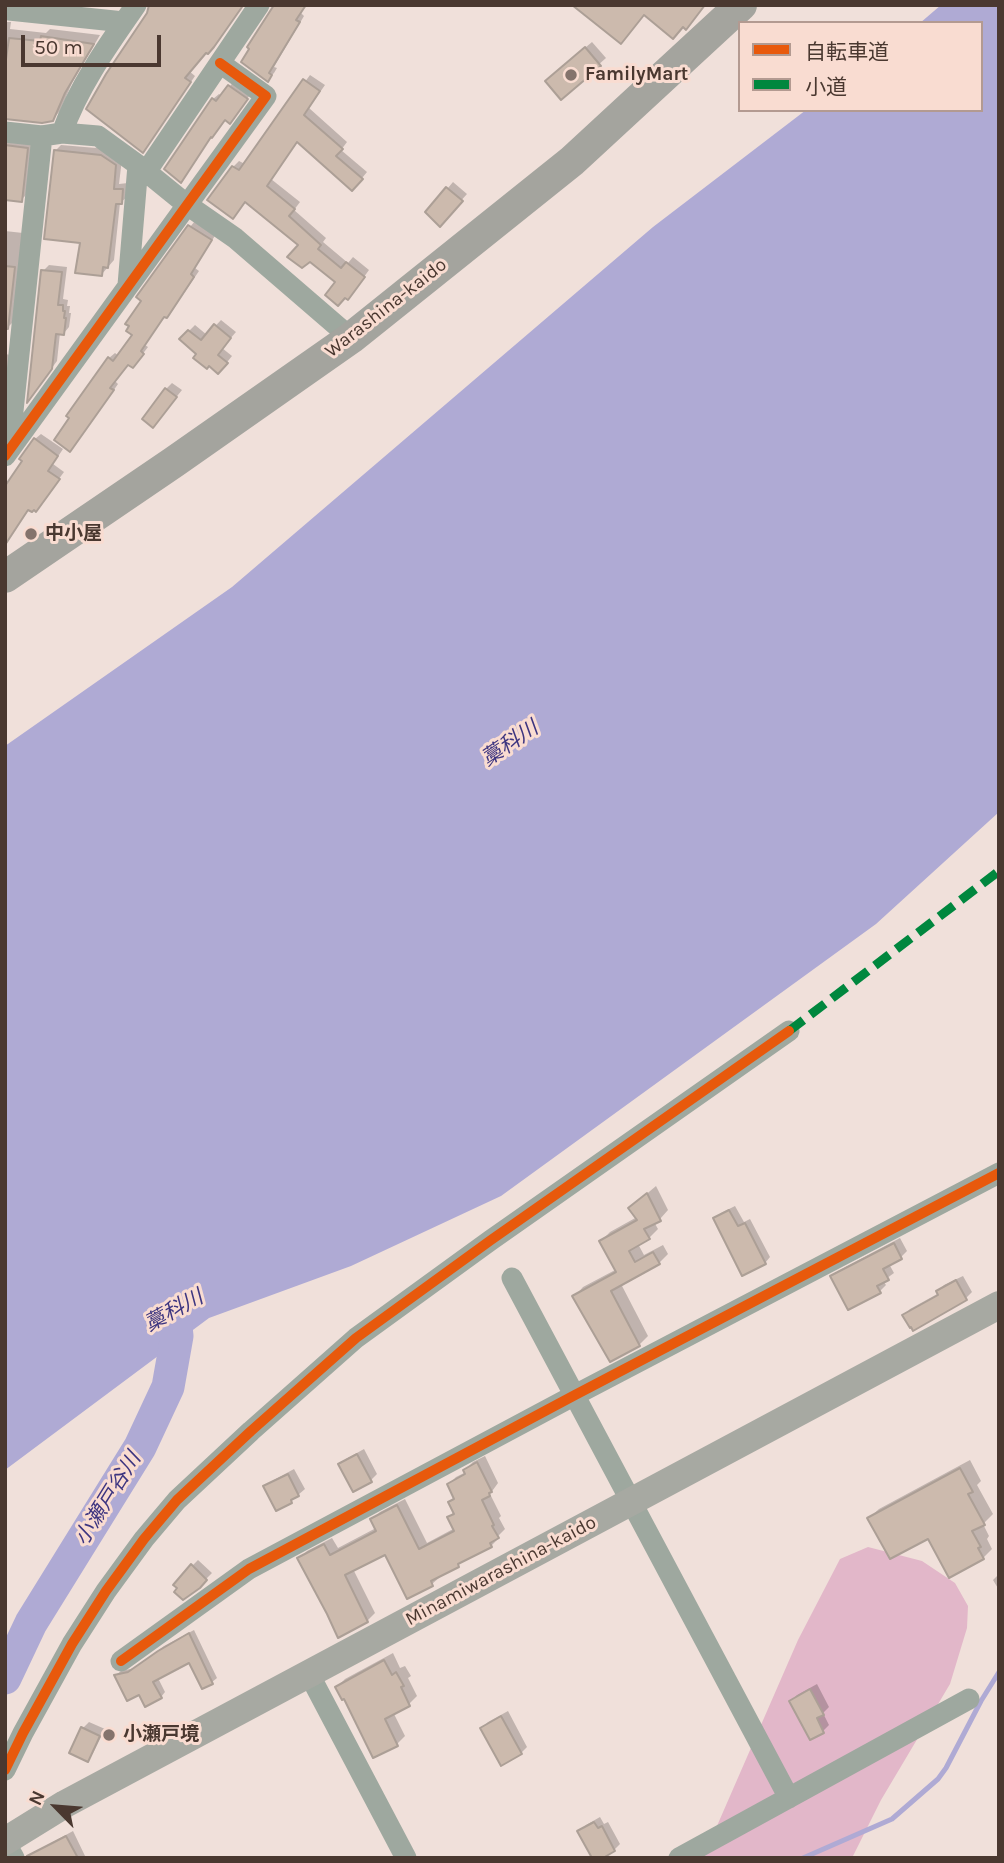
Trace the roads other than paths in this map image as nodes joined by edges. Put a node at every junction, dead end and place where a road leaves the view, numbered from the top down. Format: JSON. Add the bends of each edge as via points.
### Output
{"nodes":[{"id":1,"x":259,"y":5,"type":"edge"},
{"id":2,"x":741,"y":5,"type":"edge"},
{"id":3,"x":9,"y":10,"type":"dead end"},
{"id":4,"x":130,"y":14,"type":"edge"},
{"id":5,"x":220,"y":63,"type":"junction"},
{"id":6,"x":5,"y":132,"type":"edge"},
{"id":7,"x":52,"y":134,"type":"junction"},
{"id":8,"x":142,"y":169,"type":"junction"},
{"id":9,"x":186,"y":204,"type":"junction"},
{"id":10,"x":128,"y":285,"type":"junction"},
{"id":11,"x":351,"y":338,"type":"junction"},
{"id":12,"x":7,"y":454,"type":"edge"},
{"id":13,"x":5,"y":577,"type":"edge"},
{"id":14,"x":789,"y":1031,"type":"dead end"},
{"id":15,"x":999,"y":1172,"type":"edge"},
{"id":16,"x":512,"y":1278,"type":"dead end"},
{"id":17,"x":999,"y":1305,"type":"edge"},
{"id":18,"x":575,"y":1395,"type":"junction"},
{"id":19,"x":631,"y":1501,"type":"junction"},
{"id":20,"x":121,"y":1661,"type":"dead end"},
{"id":21,"x":309,"y":1674,"type":"junction"},
{"id":22,"x":969,"y":1699,"type":"dead end"},
{"id":23,"x":5,"y":1770,"type":"edge"},
{"id":24,"x":789,"y":1798,"type":"junction"},
{"id":25,"x":5,"y":1842,"type":"edge"},
{"id":26,"x":14,"y":1858,"type":"edge"},
{"id":27,"x":406,"y":1858,"type":"edge"},
{"id":28,"x":678,"y":1858,"type":"edge"}],
"edges":[{"from":1,"to":5,"type":"street"},
{"from":2,"to":11,"type":"highway","name":"Warashina-kaido","via":[[572,161]]},
{"from":3,"to":4,"type":"street"},
{"from":4,"to":7,"type":"street"},
{"from":5,"to":8,"type":"street"},
{"from":5,"to":9,"type":"street","via":[[266,96]]},
{"from":6,"to":7,"type":"street"},
{"from":7,"to":8,"type":"street","via":[[98,136]]},
{"from":7,"to":12,"type":"street"},
{"from":8,"to":9,"type":"street"},
{"from":8,"to":10,"type":"street"},
{"from":9,"to":10,"type":"street"},
{"from":9,"to":11,"type":"street","via":[[235,238]]},
{"from":10,"to":12,"type":"street"},
{"from":11,"to":13,"type":"highway","name":"Warashina-kaido"},
{"from":14,"to":23,"type":"street","via":[[356,1338],[177,1500],[106,1591],[72,1644]]},
{"from":15,"to":18,"type":"street"},
{"from":16,"to":18,"type":"street"},
{"from":17,"to":19,"type":"main road","name":"Minamiwarashina-kaido"},
{"from":18,"to":19,"type":"street"},
{"from":18,"to":20,"type":"street","via":[[249,1569]]},
{"from":19,"to":21,"type":"main road","name":"Minamiwarashina-kaido"},
{"from":19,"to":24,"type":"street"},
{"from":21,"to":25,"type":"main road","name":"Minamiwarashina-kaido","via":[[65,1804]]},
{"from":21,"to":27,"type":"street"},
{"from":22,"to":24,"type":"street"},
{"from":24,"to":28,"type":"street"},
{"from":25,"to":26,"type":"street"}]}
